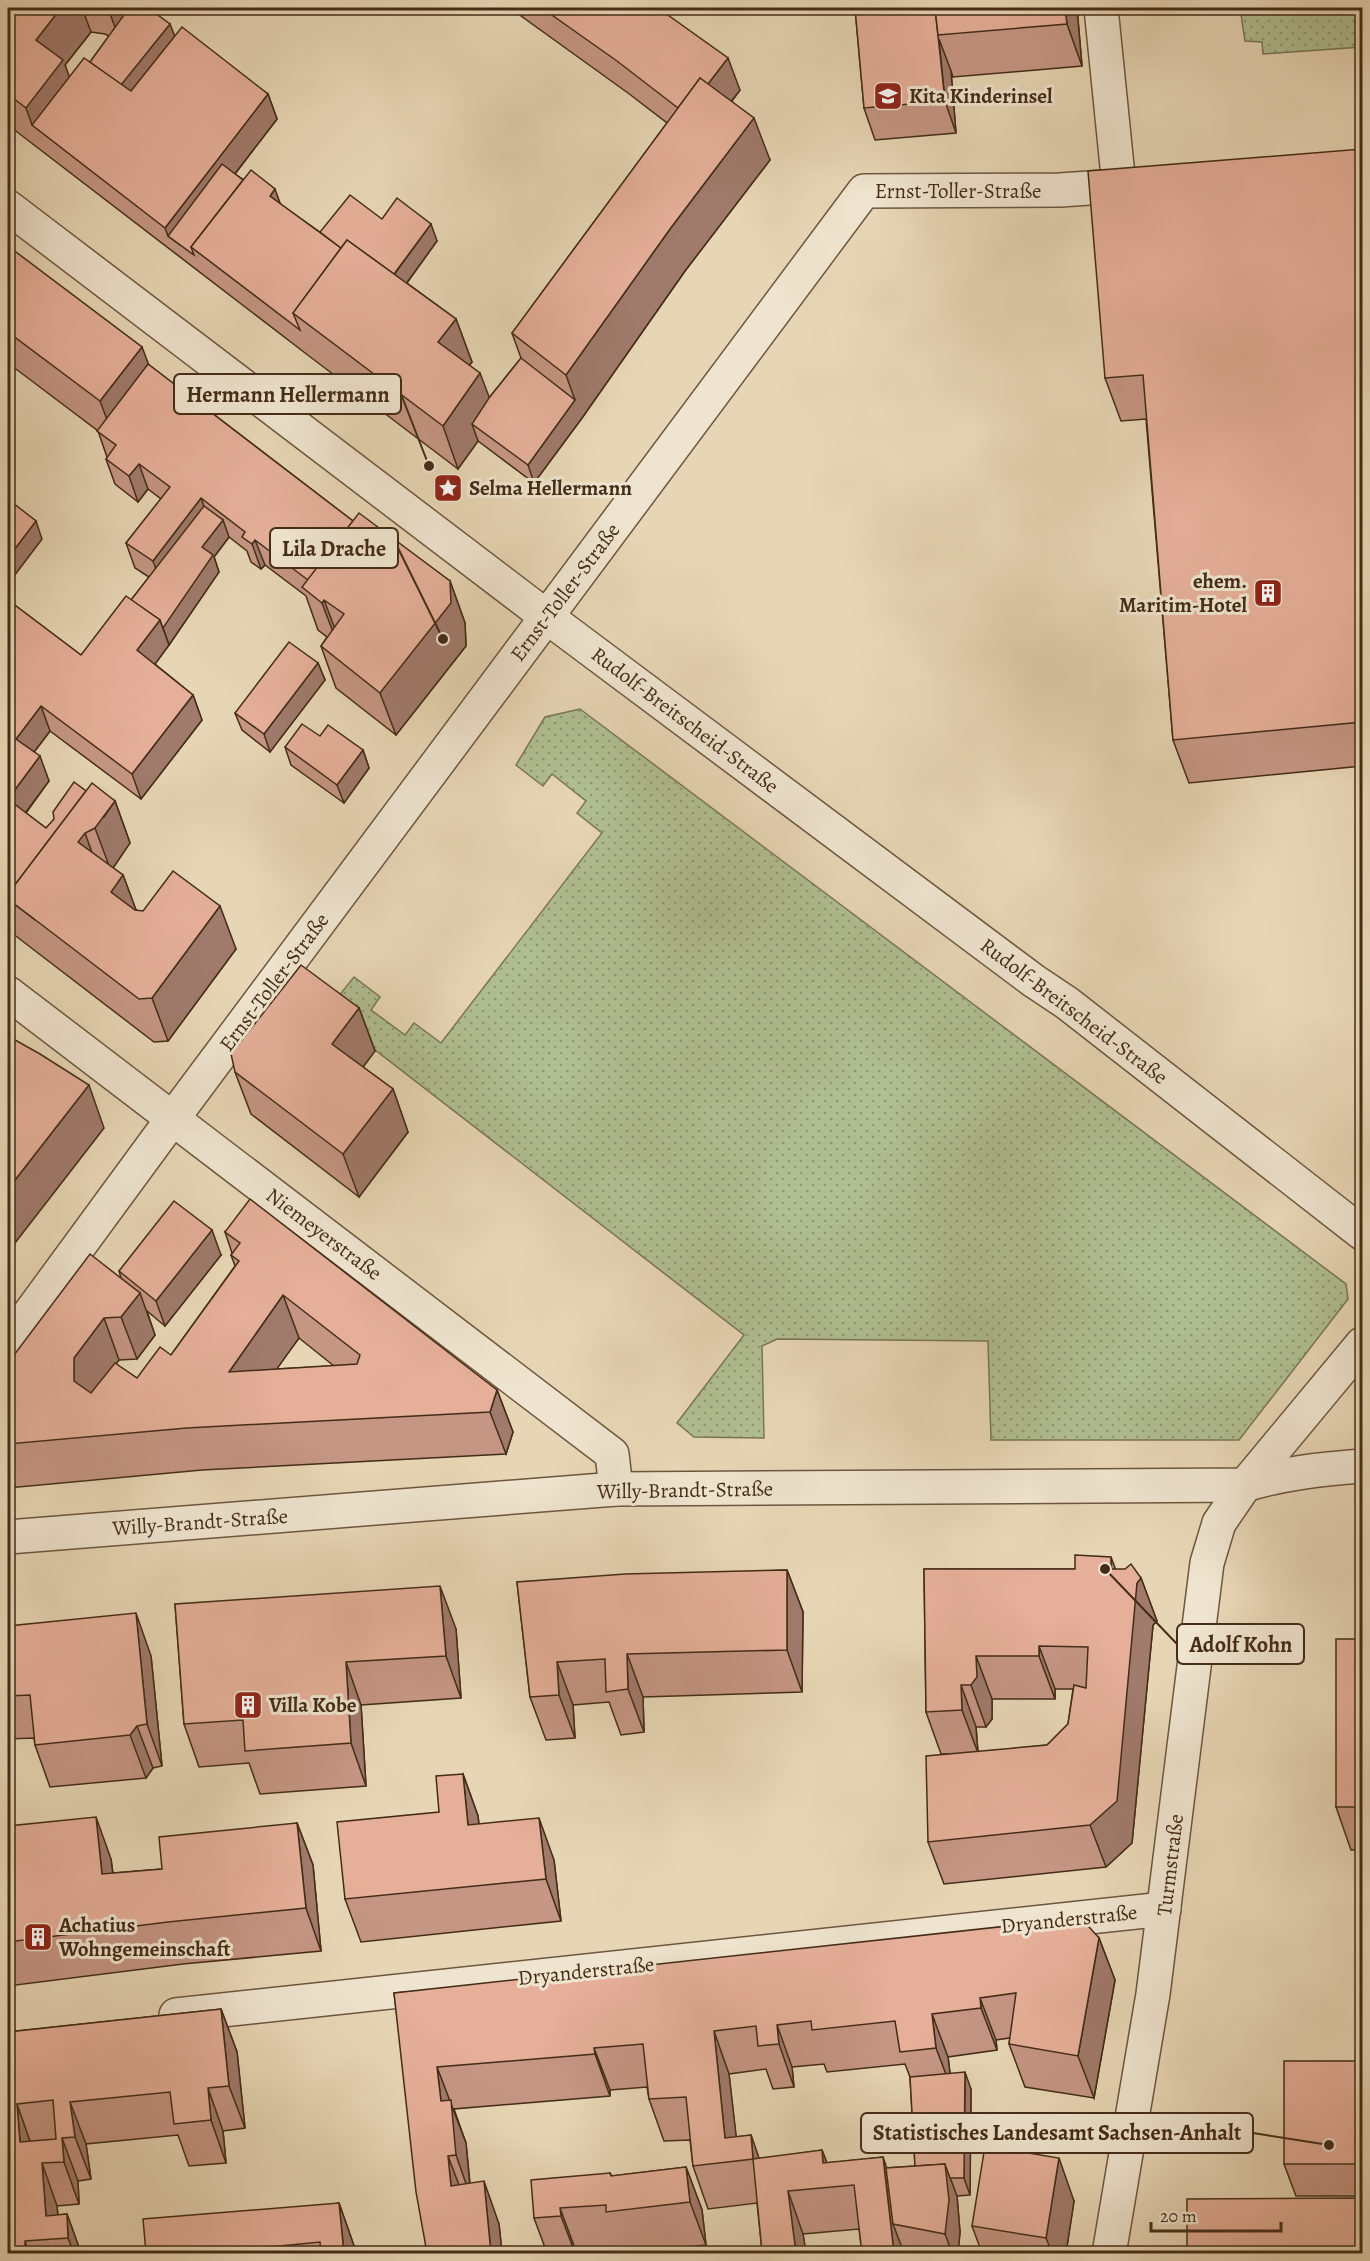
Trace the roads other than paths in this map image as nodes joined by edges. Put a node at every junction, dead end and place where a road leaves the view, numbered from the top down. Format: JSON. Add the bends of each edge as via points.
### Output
{"nodes":[{"id":1,"x":1101,"y":8,"type":"edge"},
{"id":2,"x":8,"y":207,"type":"edge"},
{"id":3,"x":547,"y":617,"type":"junction"},
{"id":4,"x":8,"y":993,"type":"edge"},
{"id":5,"x":173,"y":1118,"type":"junction"},
{"id":6,"x":1362,"y":1233,"type":"edge"},
{"id":7,"x":8,"y":1343,"type":"edge"},
{"id":8,"x":1362,"y":1344,"type":"edge"},
{"id":9,"x":1362,"y":1466,"type":"edge"},
{"id":10,"x":1245,"y":1485,"type":"junction"},
{"id":11,"x":616,"y":1489,"type":"junction"},
{"id":12,"x":8,"y":1537,"type":"edge"},
{"id":13,"x":1164,"y":1909,"type":"junction"},
{"id":14,"x":146,"y":2018,"type":"edge"},
{"id":15,"x":1109,"y":2253,"type":"edge"}],
"edges":[{"from":1,"to":3,"type":"street","name":"Ernst-Toller-Straße","via":[[1119,186],[864,191]]},
{"from":2,"to":3,"type":"street","name":"Rudolf-Breitscheid-Straße"},
{"from":3,"to":5,"type":"street","name":"Ernst-Toller-Straße"},
{"from":3,"to":6,"type":"street","name":"Rudolf-Breitscheid-Straße","via":[[1067,1003]]},
{"from":4,"to":5,"type":"street","name":"Niemeyerstraße"},
{"from":5,"to":7,"type":"street","name":"Ernst-Toller-Straße"},
{"from":5,"to":11,"type":"street","name":"Niemeyerstraße","via":[[612,1454]]},
{"from":8,"to":10,"type":"street"},
{"from":9,"to":10,"type":"street","name":"Willy-Brandt-Straße","via":[[1309,1470]]},
{"from":10,"to":11,"type":"street","name":"Willy-Brandt-Straße"},
{"from":10,"to":13,"type":"street","name":"Turmstraße","via":[[1219,1523],[1207,1563]]},
{"from":11,"to":12,"type":"street","name":"Willy-Brandt-Straße"},
{"from":13,"to":14,"type":"street","name":"Dryanderstraße"},
{"from":13,"to":15,"type":"street","name":"Turmstraße"}]}
